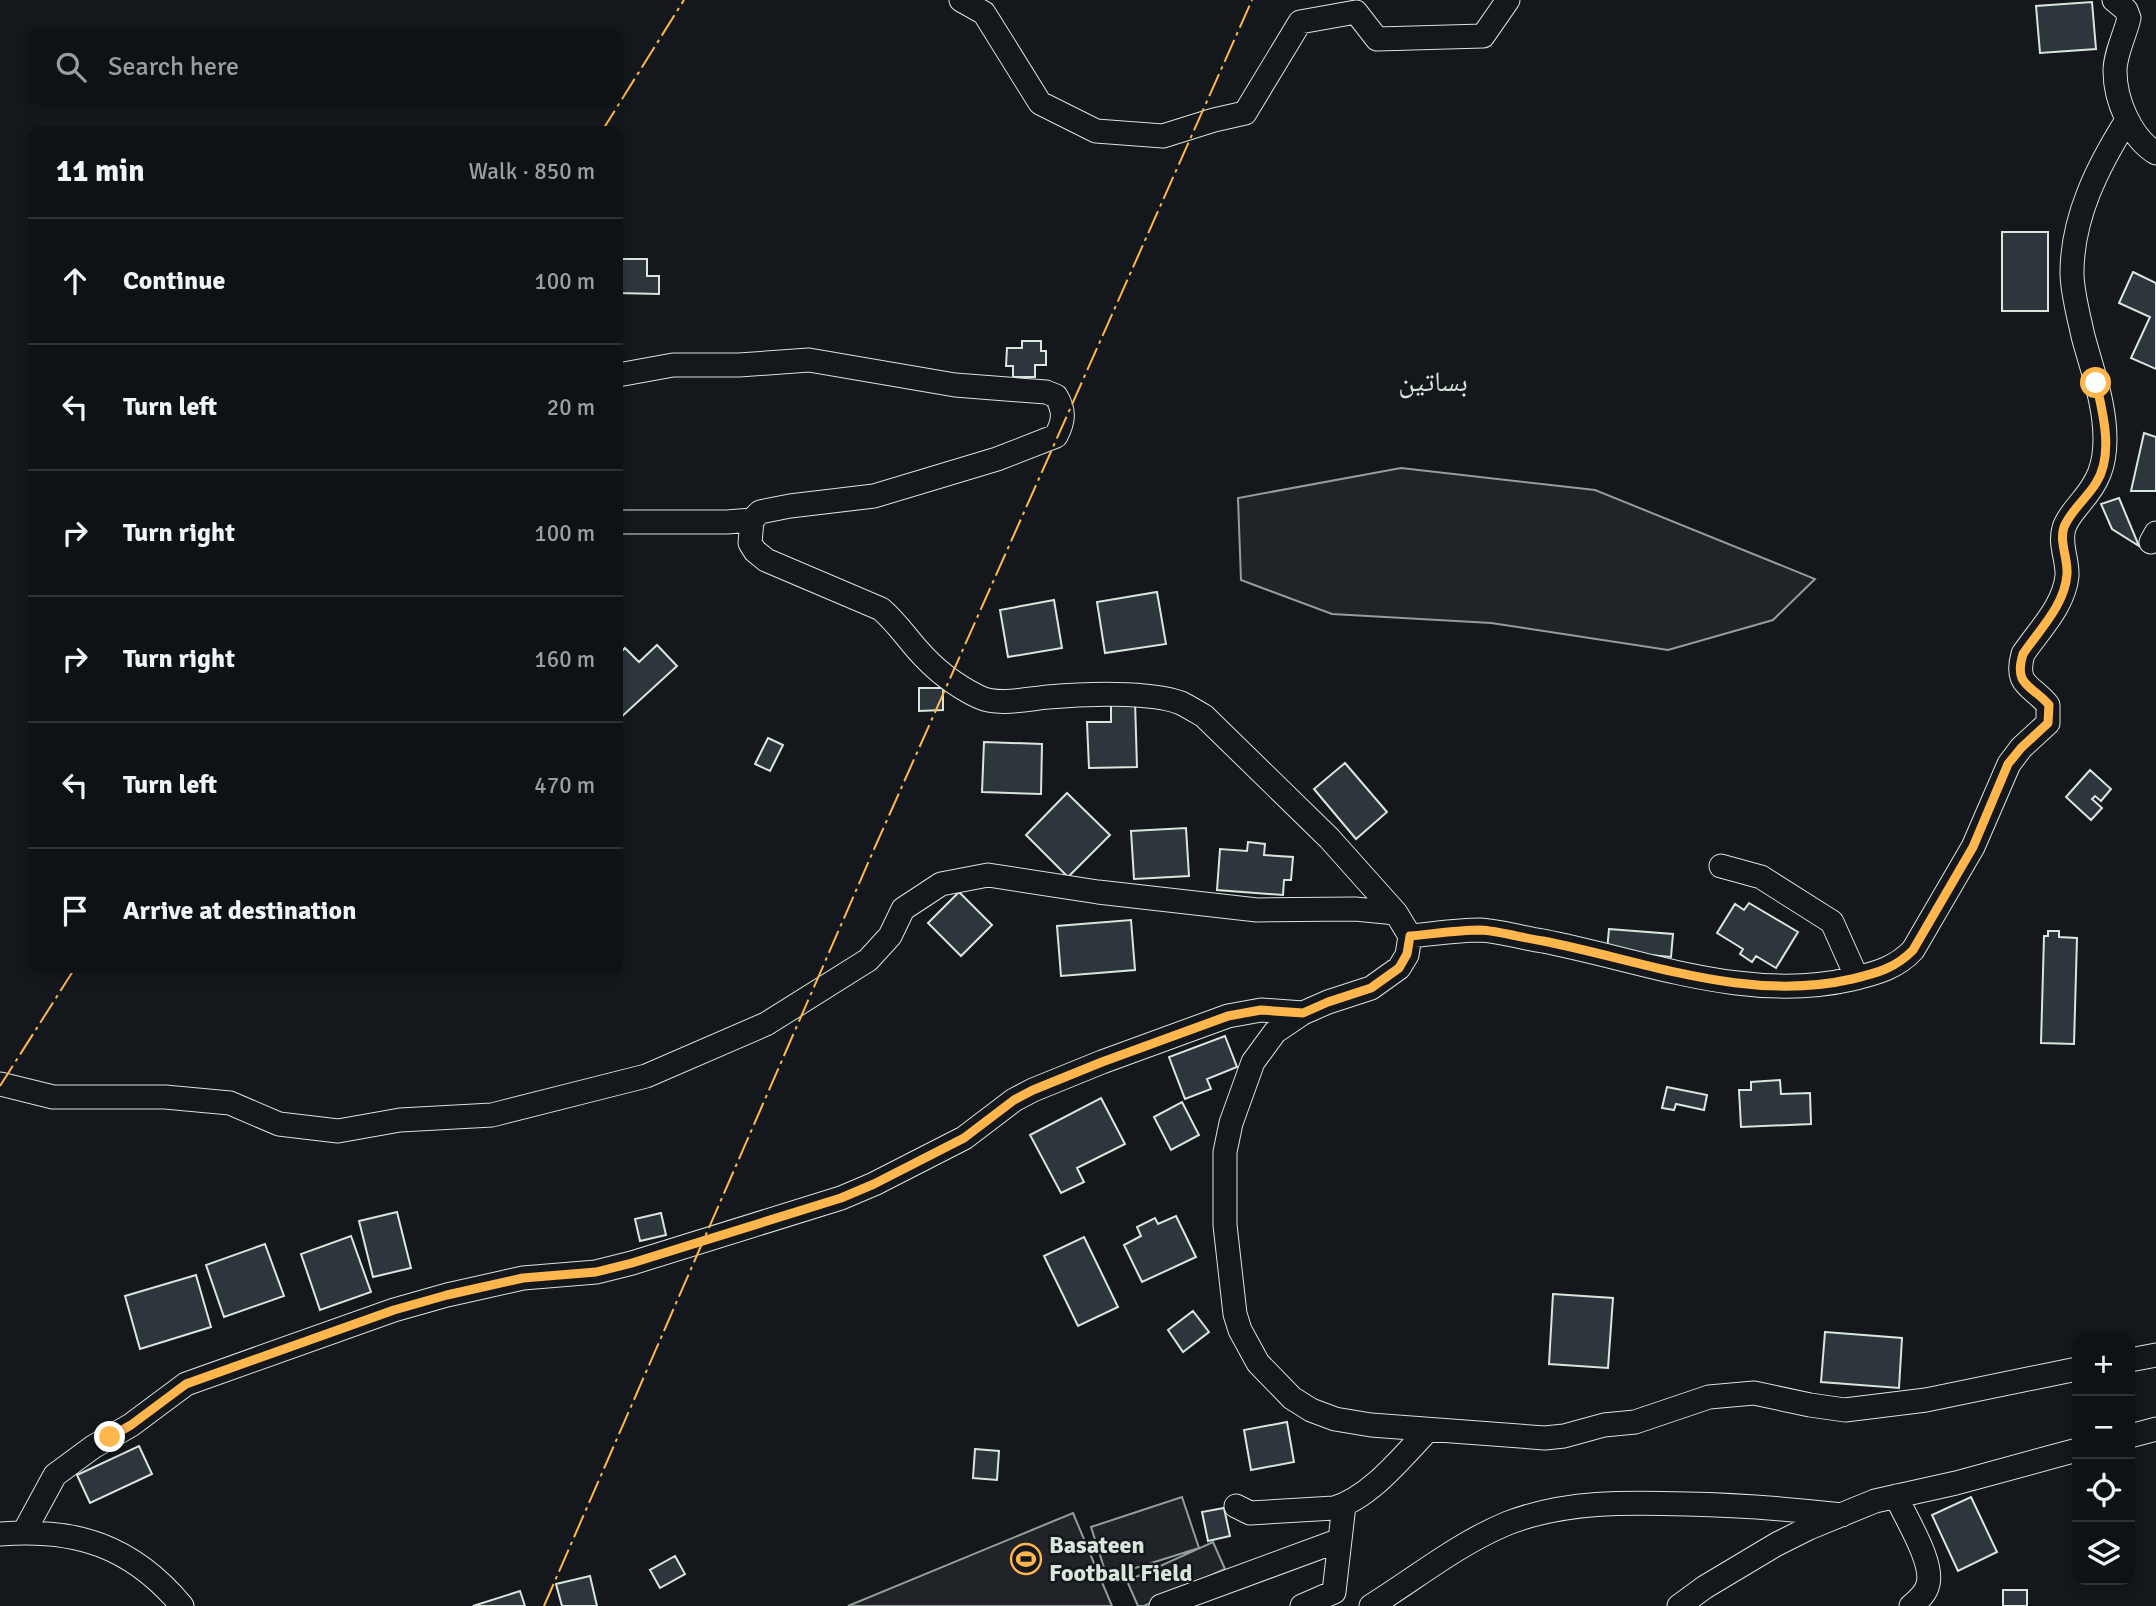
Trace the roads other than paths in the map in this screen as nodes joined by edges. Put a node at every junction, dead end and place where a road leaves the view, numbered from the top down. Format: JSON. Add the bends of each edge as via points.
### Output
{"nodes":[{"id":1,"x":961,"y":0,"type":"edge"},
{"id":2,"x":1508,"y":0,"type":"edge"},
{"id":3,"x":2114,"y":0,"type":"edge"},
{"id":4,"x":2127,"y":120,"type":"junction"},
{"id":5,"x":2156,"y":153,"type":"edge"},
{"id":6,"x":623,"y":374,"type":"edge"},
{"id":7,"x":752,"y":520,"type":"junction"},
{"id":8,"x":623,"y":522,"type":"edge"},
{"id":9,"x":1721,"y":866,"type":"dead end"},
{"id":10,"x":1396,"y":914,"type":"junction"},
{"id":11,"x":1410,"y":936,"type":"junction"},
{"id":12,"x":1857,"y":978,"type":"junction"},
{"id":13,"x":1303,"y":1013,"type":"junction"},
{"id":14,"x":0,"y":1084,"type":"edge"},
{"id":15,"x":2156,"y":1355,"type":"edge"},
{"id":16,"x":2135,"y":1359,"type":"edge"},
{"id":17,"x":2072,"y":1370,"type":"edge"},
{"id":18,"x":2156,"y":1429,"type":"edge"},
{"id":19,"x":1428,"y":1430,"type":"junction"},
{"id":20,"x":2135,"y":1435,"type":"edge"},
{"id":21,"x":2072,"y":1451,"type":"edge"},
{"id":22,"x":1895,"y":1496,"type":"junction"},
{"id":23,"x":1344,"y":1505,"type":"junction"},
{"id":24,"x":1236,"y":1506,"type":"dead end"},
{"id":25,"x":1842,"y":1515,"type":"junction"},
{"id":26,"x":24,"y":1532,"type":"junction"},
{"id":27,"x":0,"y":1534,"type":"edge"},
{"id":28,"x":1340,"y":1540,"type":"junction"},
{"id":29,"x":1388,"y":1603,"type":"edge"},
{"id":30,"x":182,"y":1606,"type":"edge"},
{"id":31,"x":1161,"y":1606,"type":"edge"},
{"id":32,"x":1302,"y":1606,"type":"edge"},
{"id":33,"x":1679,"y":1606,"type":"edge"},
{"id":34,"x":1911,"y":1606,"type":"edge"}],
"edges":[{"from":1,"to":2,"type":"street","via":[[984,13],[1041,103],[1096,131],[1163,136],[1245,113],[1300,22],[1356,12],[1377,39],[1483,36]]},
{"from":3,"to":4,"type":"street","via":[[2129,18],[2115,71]]},
{"from":4,"to":5,"type":"street"},
{"from":4,"to":12,"type":"street","via":[[2094,179],[2074,248],[2072,275],[2102,405],[2104,455],[2097,481],[2064,527],[2067,578],[2060,598],[2021,662],[2023,683],[2049,705],[2048,723],[2008,764],[1973,847],[1913,950],[1885,971]]},
{"from":6,"to":7,"type":"street","via":[[673,365],[809,360],[955,385],[1046,392],[1056,396],[1063,407],[1063,422],[1056,436],[1028,448],[874,496],[770,509]]},
{"from":7,"to":8,"type":"street"},
{"from":7,"to":10,"type":"street","via":[[750,543],[766,560],[881,609],[934,668],[982,699],[1152,697],[1180,703],[1204,716],[1329,838]]},
{"from":9,"to":12,"type":"street","via":[[1761,877],[1832,922]]},
{"from":10,"to":11,"type":"street"},
{"from":10,"to":14,"type":"street","via":[[1355,909],[1257,910],[988,875],[941,884],[903,909],[890,936],[868,960],[766,1024],[646,1076],[492,1115],[400,1120],[338,1131],[279,1124],[230,1103],[165,1097],[53,1097]]},
{"from":11,"to":12,"type":"street","via":[[1481,930],[1722,982],[1762,986]]},
{"from":11,"to":13,"type":"street","via":[[1407,954],[1389,976],[1371,988]]},
{"from":13,"to":19,"type":"street","via":[[1275,1032],[1253,1062],[1229,1133],[1225,1225],[1237,1322],[1258,1363],[1292,1398],[1311,1410],[1335,1419]]},
{"from":13,"to":26,"type":"street","via":[[1261,1010],[1228,1016],[1102,1062],[1023,1095],[964,1138],[841,1198],[632,1263],[596,1272],[523,1278],[394,1310],[186,1384],[55,1475]]},
{"from":15,"to":16,"type":"street"},
{"from":17,"to":19,"type":"street","via":[[1882,1407],[1845,1410],[1754,1393],[1709,1397],[1634,1422],[1564,1436]]},
{"from":18,"to":20,"type":"street"},
{"from":19,"to":23,"type":"street","via":[[1377,1482]]},
{"from":21,"to":22,"type":"street"},
{"from":22,"to":25,"type":"street"},
{"from":22,"to":34,"type":"street","via":[[1929,1570],[1928,1585]]},
{"from":23,"to":24,"type":"street","via":[[1250,1513]]},
{"from":23,"to":28,"type":"street"},
{"from":25,"to":29,"type":"street","via":[[1737,1505],[1640,1502],[1578,1506],[1509,1523],[1477,1538]]},
{"from":25,"to":33,"type":"street","via":[[1777,1544]]},
{"from":26,"to":27,"type":"street"},
{"from":26,"to":30,"type":"street","via":[[75,1536],[108,1547],[145,1570]]},
{"from":28,"to":31,"type":"street"},
{"from":28,"to":32,"type":"street","via":[[1334,1592]]}]}
